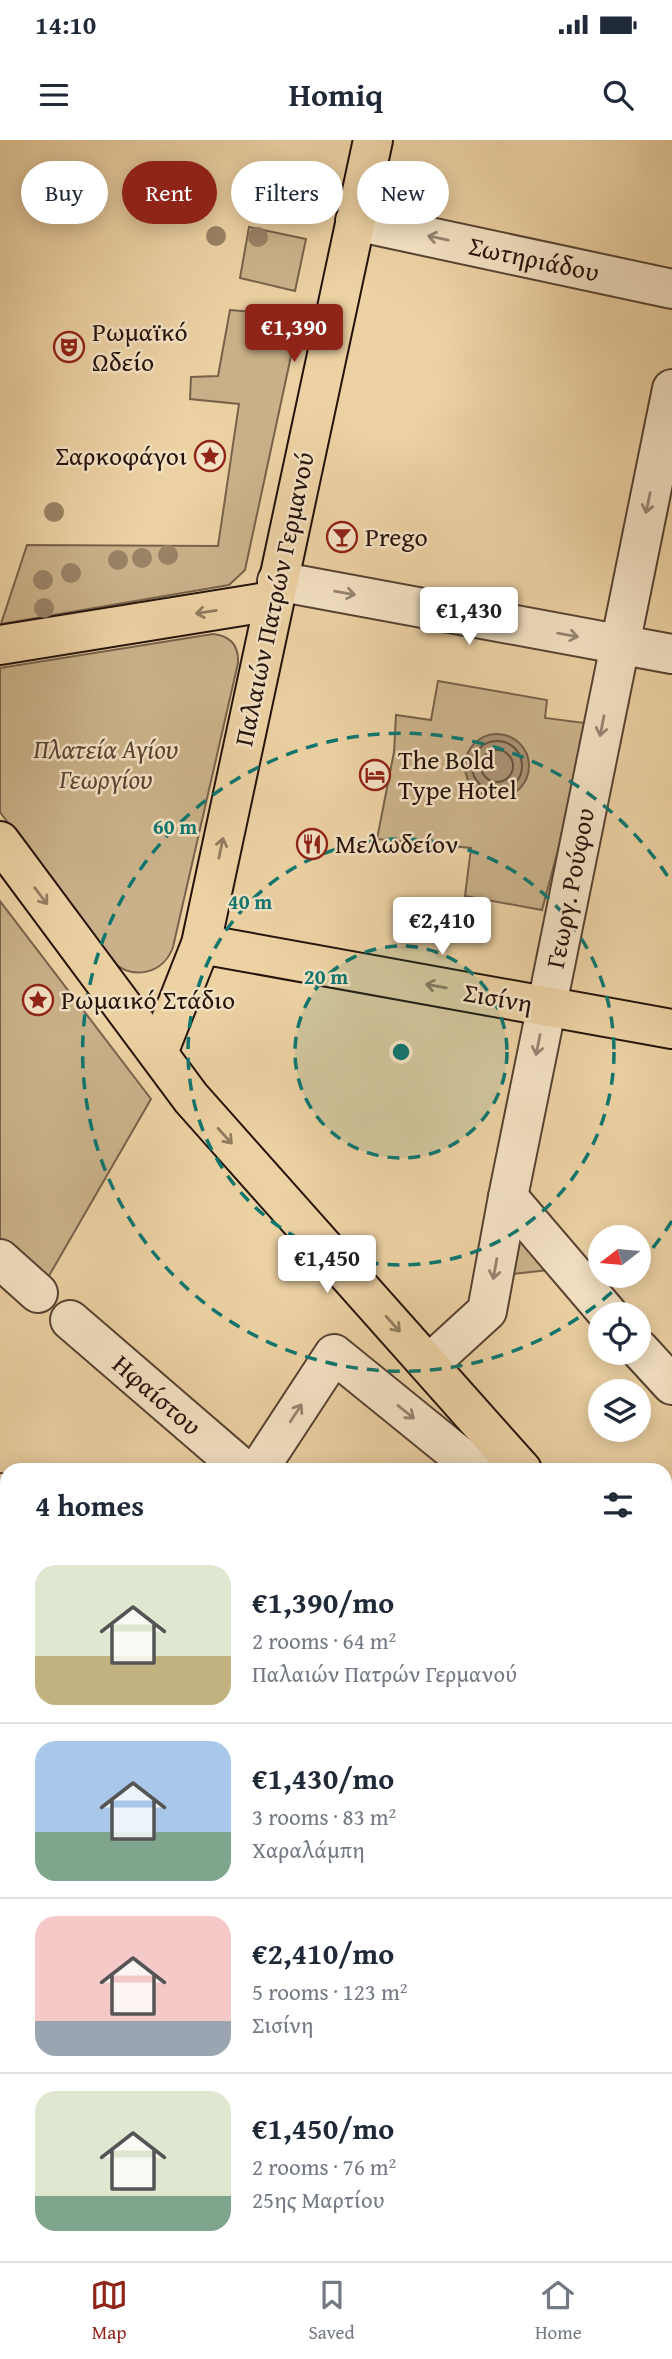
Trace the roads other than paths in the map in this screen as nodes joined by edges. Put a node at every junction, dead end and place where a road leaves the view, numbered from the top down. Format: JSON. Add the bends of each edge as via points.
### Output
{"nodes":[{"id":1,"x":373,"y":140,"type":"edge"},
{"id":2,"x":355,"y":221,"type":"junction"},
{"id":3,"x":672,"y":289,"type":"edge"},
{"id":4,"x":672,"y":388,"type":"edge"},
{"id":5,"x":275,"y":591,"type":"junction"},
{"id":6,"x":619,"y":644,"type":"junction"},
{"id":7,"x":0,"y":646,"type":"edge"},
{"id":8,"x":672,"y":654,"type":"edge"},
{"id":9,"x":0,"y":841,"type":"edge"},
{"id":10,"x":201,"y":944,"type":"junction"},
{"id":11,"x":546,"y":1006,"type":"junction"},
{"id":12,"x":672,"y":1029,"type":"edge"},
{"id":13,"x":158,"y":1054,"type":"junction"},
{"id":14,"x":508,"y":1197,"type":"junction"},
{"id":15,"x":0,"y":1259,"type":"edge"},
{"id":16,"x":38,"y":1293,"type":"dead end"},
{"id":17,"x":598,"y":1302,"type":"edge"},
{"id":18,"x":70,"y":1320,"type":"dead end"},
{"id":19,"x":651,"y":1362,"type":"edge"},
{"id":20,"x":429,"y":1364,"type":"junction"},
{"id":21,"x":672,"y":1385,"type":"edge"},
{"id":22,"x":236,"y":1463,"type":"edge"},
{"id":23,"x":263,"y":1463,"type":"edge"},
{"id":24,"x":468,"y":1463,"type":"edge"},
{"id":25,"x":516,"y":1463,"type":"edge"}],
"edges":[{"from":1,"to":2,"type":"main road","name":"Παλαιών Πατρών Γερμανού"},
{"from":3,"to":2,"type":"street","name":"Σωτηριάδου","one_way":true},
{"from":2,"to":5,"type":"main road","name":"Παλαιών Πατρών Γερμανού"},
{"from":4,"to":6,"type":"street","name":"Γεωργ. Ρούφου","one_way":true},
{"from":5,"to":6,"type":"street","one_way":true},
{"from":5,"to":7,"type":"main road","one_way":true},
{"from":10,"to":5,"type":"main road","name":"Παλαιών Πατρών Γερμανού","one_way":true},
{"from":6,"to":8,"type":"street"},
{"from":6,"to":11,"type":"street","name":"Γεωργ. Ρούφου","one_way":true},
{"from":9,"to":13,"type":"main road","one_way":true},
{"from":11,"to":10,"type":"main road","name":"Σισίνη","one_way":true},
{"from":10,"to":13,"type":"main road","name":"Παλαιών Πατρών Γερμανού"},
{"from":11,"to":12,"type":"main road","name":"Σισίνη"},
{"from":11,"to":14,"type":"street","name":"Γεωργ. Ρούφου","one_way":true},
{"from":13,"to":20,"type":"main road","one_way":true,"via":[[191,1098]]},
{"from":14,"to":17,"type":"street"},
{"from":14,"to":20,"type":"street","name":"Γεωργ. Ρούφου","one_way":true,"via":[[487,1311]]},
{"from":15,"to":16,"type":"street"},
{"from":18,"to":22,"type":"street","name":"Ηφαίστου"},
{"from":19,"to":21,"type":"street"},
{"from":20,"to":25,"type":"main road"},
{"from":23,"to":24,"type":"street","one_way":true,"via":[[334,1354]]}]}
